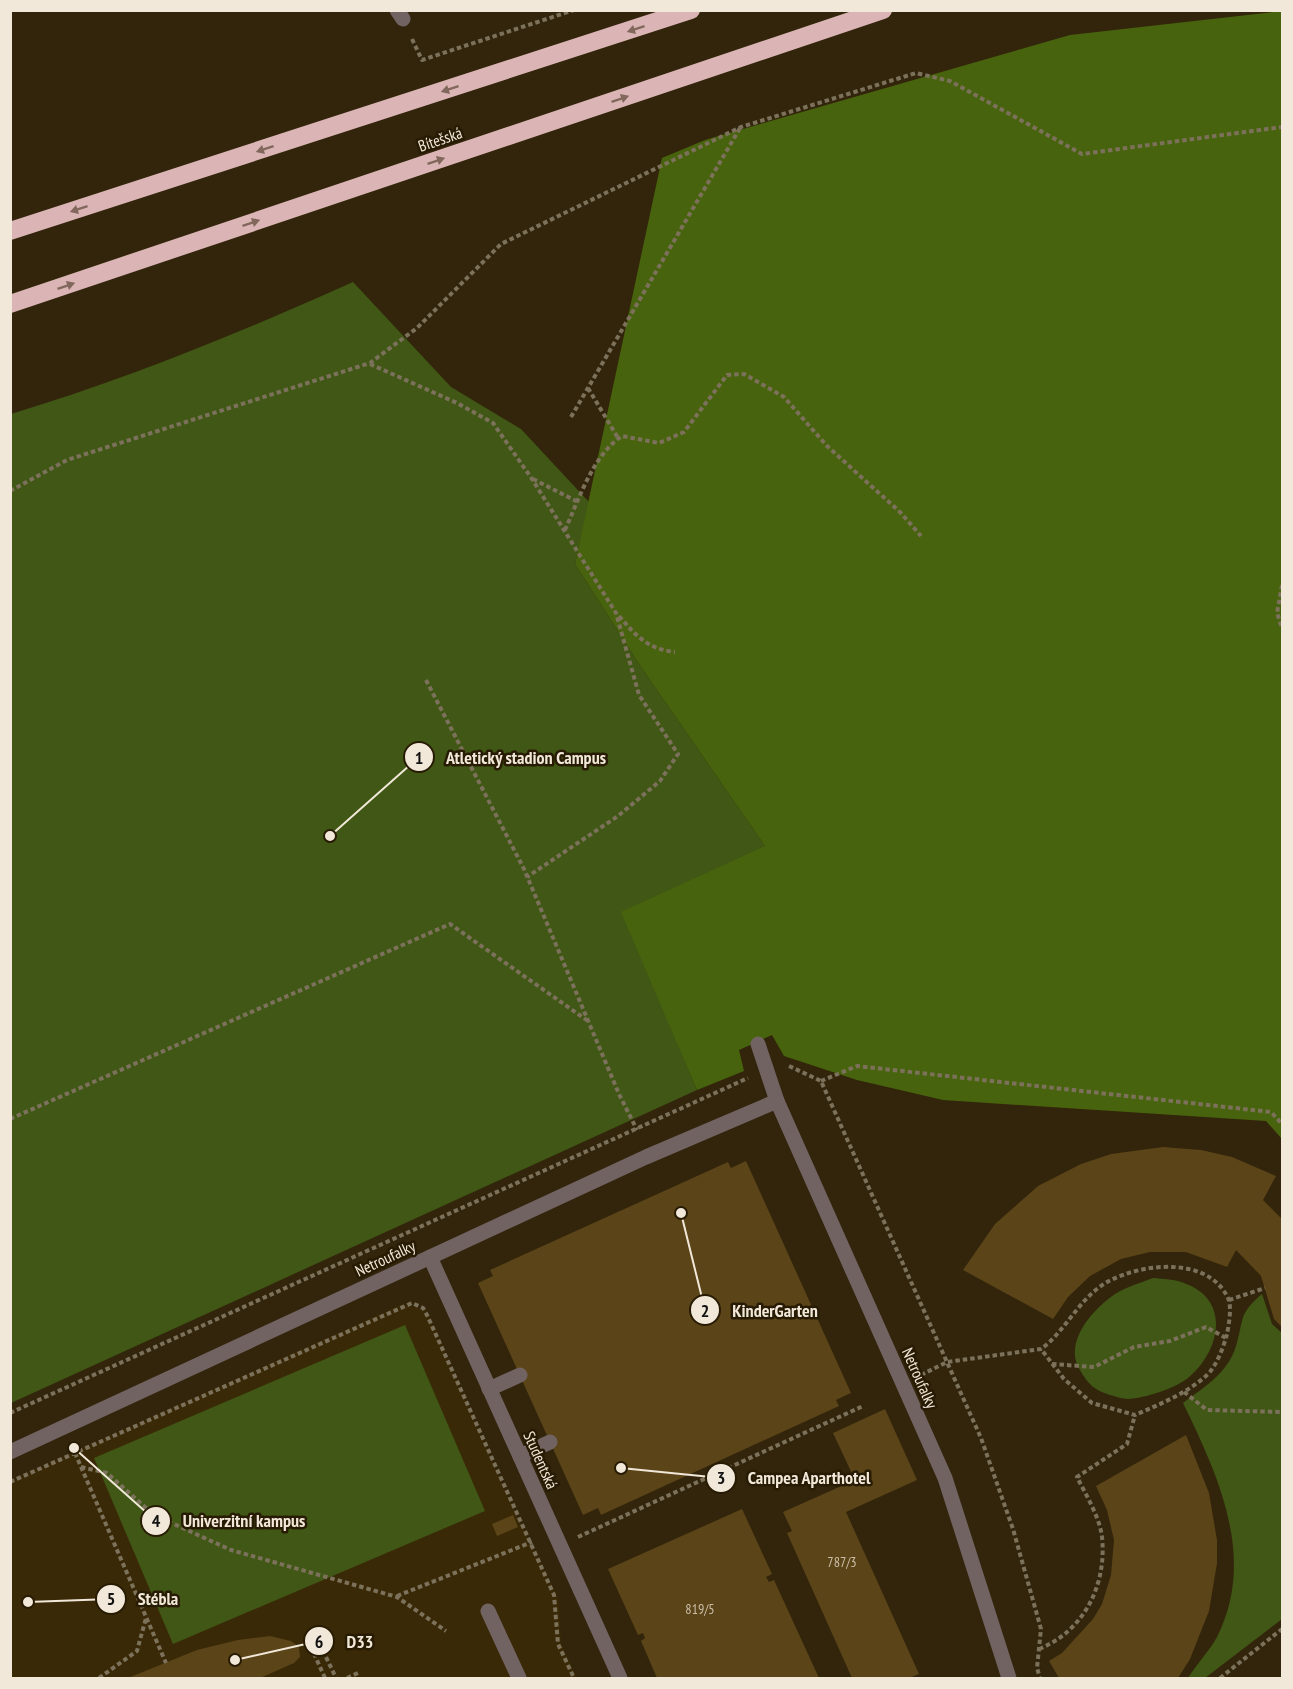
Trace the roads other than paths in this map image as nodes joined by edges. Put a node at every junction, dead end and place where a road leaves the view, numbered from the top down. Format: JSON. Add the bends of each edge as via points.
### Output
{"nodes":[{"id":1,"x":691,"y":10,"type":"edge"},
{"id":2,"x":883,"y":10,"type":"edge"},
{"id":3,"x":10,"y":231,"type":"edge"},
{"id":4,"x":10,"y":304,"type":"edge"},
{"id":5,"x":758,"y":1044,"type":"dead end"},
{"id":6,"x":777,"y":1101,"type":"junction"},
{"id":7,"x":430,"y":1257,"type":"junction"},
{"id":8,"x":520,"y":1375,"type":"dead end"},
{"id":9,"x":489,"y":1389,"type":"junction"},
{"id":10,"x":550,"y":1442,"type":"dead end"},
{"id":11,"x":10,"y":1452,"type":"edge"},
{"id":12,"x":520,"y":1456,"type":"junction"},
{"id":13,"x":488,"y":1611,"type":"dead end"},
{"id":14,"x":519,"y":1678,"type":"edge"},
{"id":15,"x":620,"y":1678,"type":"edge"},
{"id":16,"x":1009,"y":1678,"type":"edge"}],
"edges":[{"from":1,"to":3,"type":"highway","one_way":true},
{"from":4,"to":2,"type":"highway","name":"Bítešská","one_way":true},
{"from":5,"to":6,"type":"street","name":"Netroufalky"},
{"from":6,"to":7,"type":"street","name":"Netroufalky"},
{"from":6,"to":16,"type":"street","name":"Netroufalky","via":[[945,1478]]},
{"from":7,"to":9,"type":"street","name":"Studentská"},
{"from":7,"to":11,"type":"street","name":"Netroufalky"},
{"from":8,"to":9,"type":"street"},
{"from":9,"to":12,"type":"street","name":"Studentská"},
{"from":10,"to":12,"type":"street"},
{"from":12,"to":15,"type":"street","name":"Studentská"},
{"from":13,"to":14,"type":"street"}]}
